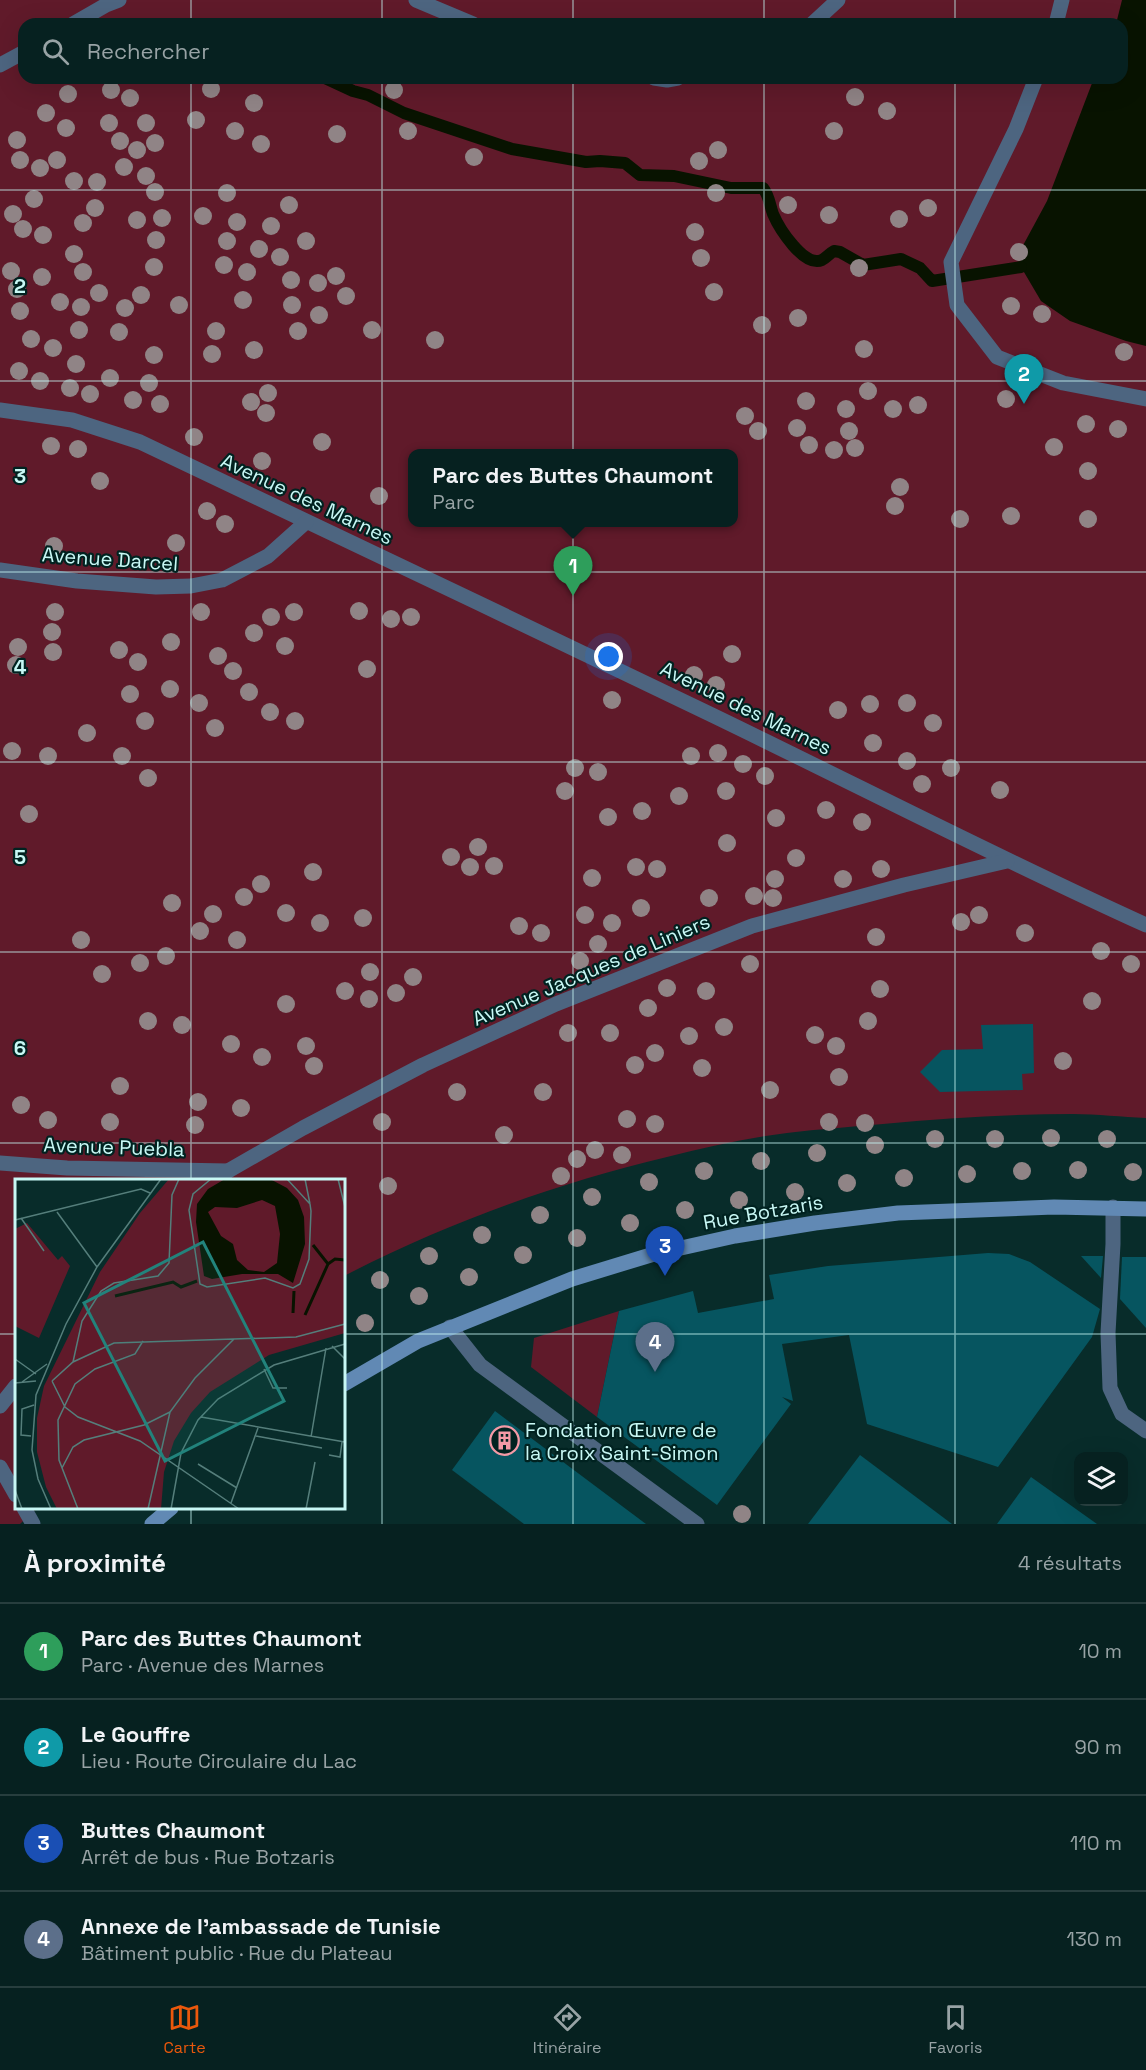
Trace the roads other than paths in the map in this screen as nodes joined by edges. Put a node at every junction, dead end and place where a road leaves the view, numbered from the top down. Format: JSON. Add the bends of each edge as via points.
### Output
{"nodes":[{"id":1,"x":119,"y":0,"type":"edge"},
{"id":2,"x":416,"y":0,"type":"edge"},
{"id":3,"x":838,"y":0,"type":"edge"},
{"id":4,"x":1062,"y":0,"type":"edge"},
{"id":5,"x":83,"y":18,"type":"edge"},
{"id":6,"x":459,"y":18,"type":"edge"},
{"id":7,"x":818,"y":18,"type":"edge"},
{"id":8,"x":1058,"y":18,"type":"edge"},
{"id":9,"x":18,"y":55,"type":"edge"},
{"id":10,"x":0,"y":65,"type":"edge"},
{"id":11,"x":1034,"y":84,"type":"edge"},
{"id":12,"x":1146,"y":399,"type":"edge"},
{"id":13,"x":0,"y":410,"type":"edge"},
{"id":14,"x":306,"y":522,"type":"junction"},
{"id":15,"x":0,"y":570,"type":"edge"},
{"id":16,"x":1007,"y":861,"type":"junction"},
{"id":17,"x":1146,"y":926,"type":"edge"},
{"id":18,"x":0,"y":1162,"type":"edge"},
{"id":19,"x":222,"y":1176,"type":"edge"},
{"id":20,"x":1113,"y":1207,"type":"junction"},
{"id":21,"x":1146,"y":1209,"type":"edge"},
{"id":22,"x":450,"y":1327,"type":"junction"},
{"id":23,"x":345,"y":1383,"type":"edge"},
{"id":24,"x":15,"y":1387,"type":"edge"},
{"id":25,"x":0,"y":1406,"type":"edge"},
{"id":26,"x":1146,"y":1431,"type":"edge"},
{"id":27,"x":0,"y":1467,"type":"edge"},
{"id":28,"x":15,"y":1493,"type":"edge"},
{"id":29,"x":25,"y":1509,"type":"edge"},
{"id":30,"x":170,"y":1509,"type":"edge"},
{"id":31,"x":33,"y":1524,"type":"edge"},
{"id":32,"x":152,"y":1524,"type":"edge"},
{"id":33,"x":697,"y":1524,"type":"edge"}],
"edges":[{"from":1,"to":5,"type":"street"},
{"from":2,"to":6,"type":"street"},
{"from":3,"to":7,"type":"street"},
{"from":4,"to":8,"type":"street"},
{"from":9,"to":10,"type":"street"},
{"from":11,"to":12,"type":"street","via":[[951,262],[957,305],[997,357],[1063,383]]},
{"from":13,"to":14,"type":"street","name":"Avenue des Marnes","via":[[72,420],[140,442]]},
{"from":14,"to":15,"type":"street","name":"Avenue Darcel","via":[[268,556],[222,580],[191,586],[77,581]]},
{"from":14,"to":16,"type":"street","name":"Avenue des Marnes"},
{"from":16,"to":17,"type":"street","name":"Avenue des Marnes"},
{"from":16,"to":19,"type":"street","name":"Avenue Jacques de Liniers","via":[[752,926],[556,1004],[423,1065]]},
{"from":18,"to":19,"type":"street","name":"Avenue Puebla"},
{"from":20,"to":21,"type":"street","name":"Rue Botzaris"},
{"from":20,"to":22,"type":"street","name":"Rue Botzaris","via":[[898,1213],[735,1236],[654,1254],[572,1279]]},
{"from":20,"to":26,"type":"street","via":[[1110,1388],[1122,1414]]},
{"from":22,"to":23,"type":"street","name":"Rue Botzaris"},
{"from":22,"to":33,"type":"street","via":[[480,1365]]},
{"from":24,"to":25,"type":"street"},
{"from":27,"to":28,"type":"street"},
{"from":29,"to":31,"type":"street"},
{"from":30,"to":32,"type":"street"}]}
